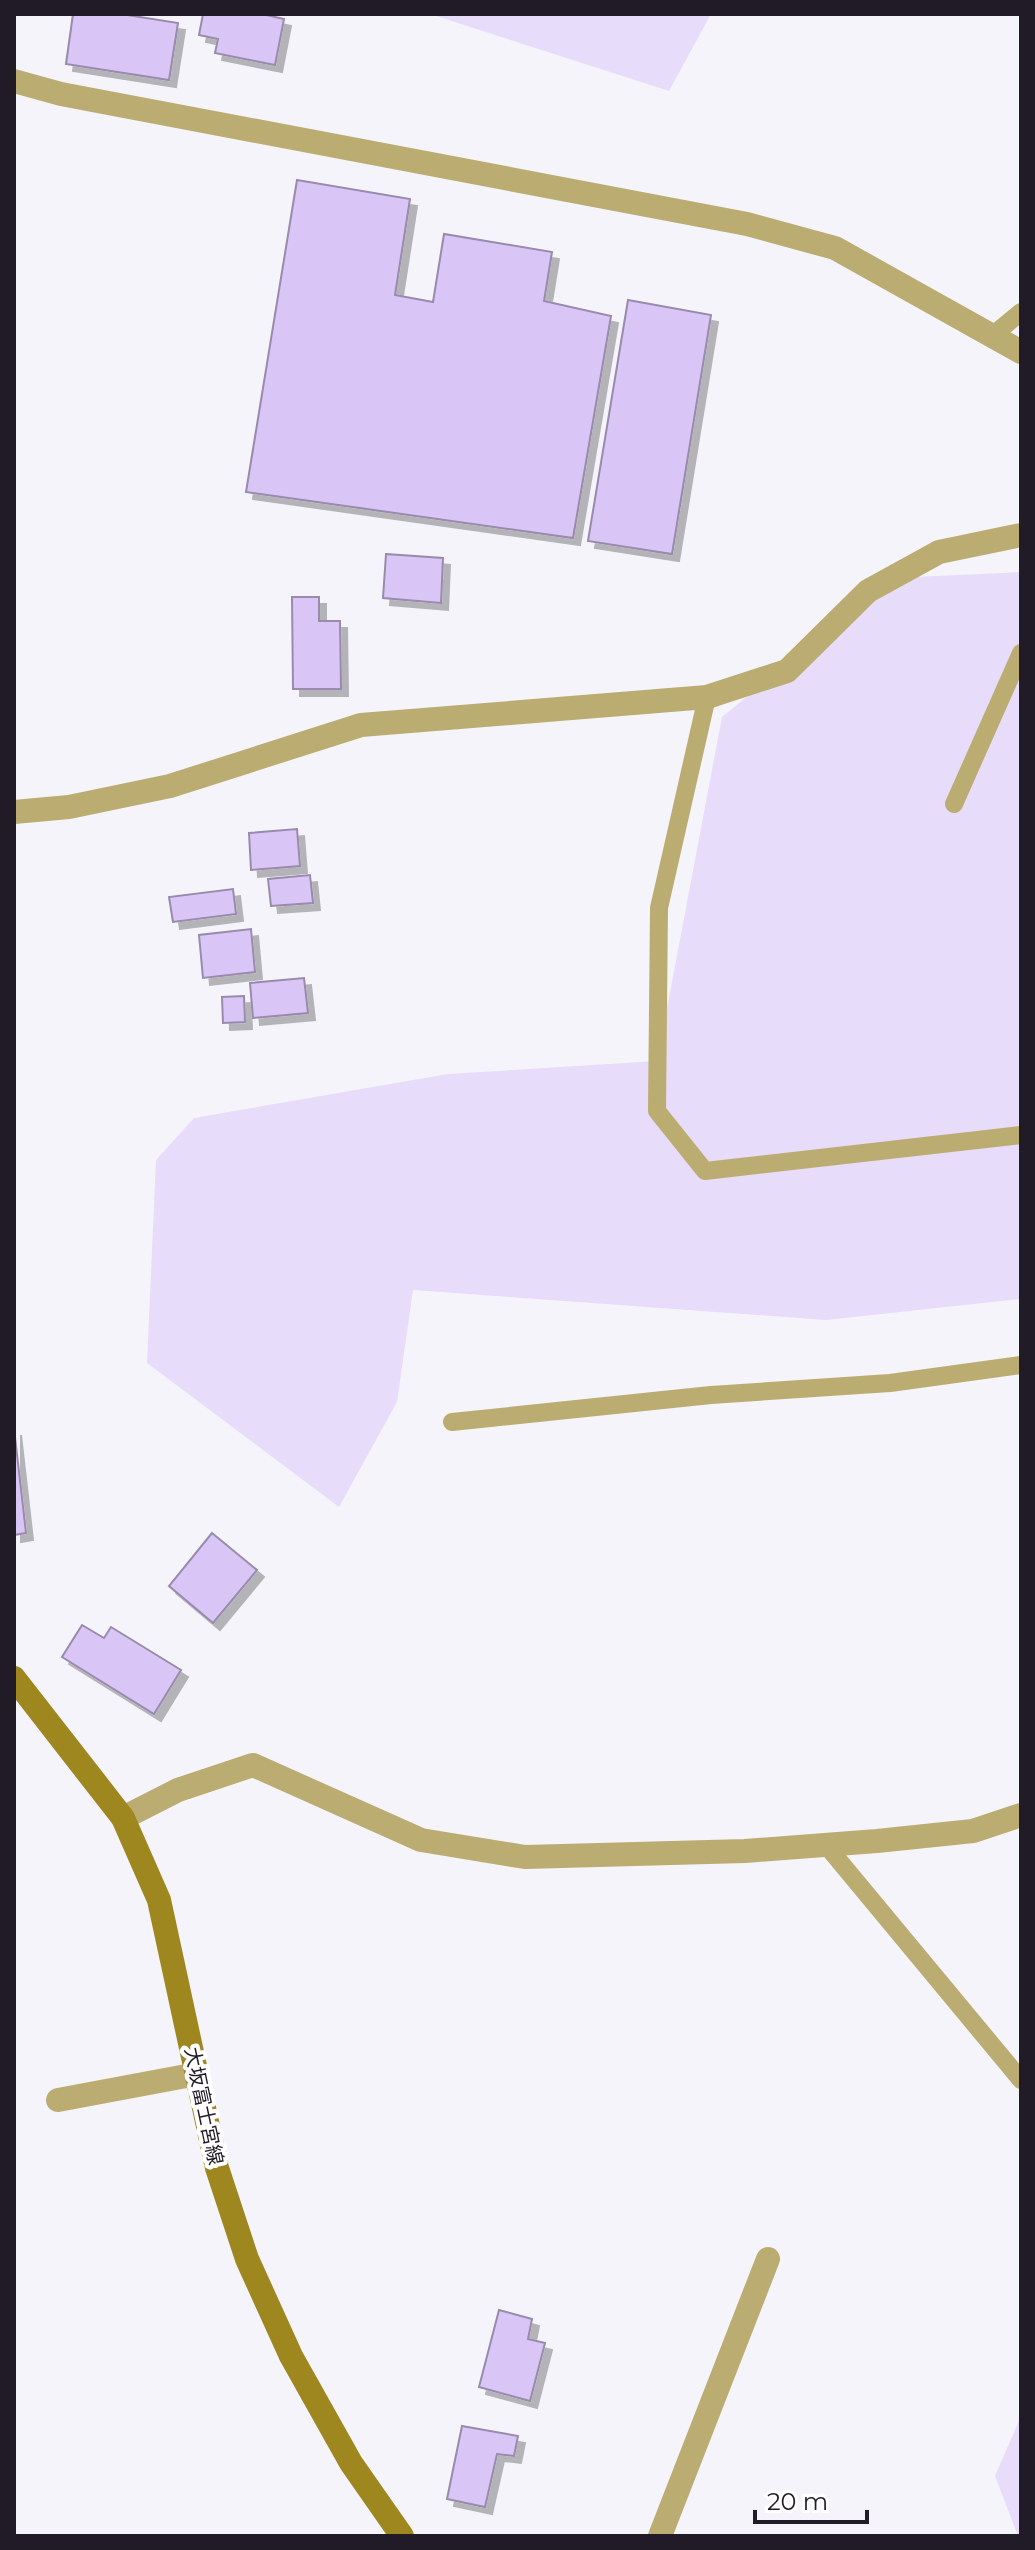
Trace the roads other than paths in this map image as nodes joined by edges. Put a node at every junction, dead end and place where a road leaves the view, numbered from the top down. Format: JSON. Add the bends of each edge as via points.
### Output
{"nodes":[{"id":1,"x":14,"y":81,"type":"edge"},
{"id":2,"x":1021,"y":312,"type":"edge"},
{"id":3,"x":992,"y":336,"type":"junction"},
{"id":4,"x":1021,"y":352,"type":"edge"},
{"id":5,"x":1021,"y":535,"type":"edge"},
{"id":6,"x":1021,"y":653,"type":"edge"},
{"id":7,"x":707,"y":697,"type":"junction"},
{"id":8,"x":954,"y":804,"type":"dead end"},
{"id":9,"x":14,"y":812,"type":"edge"},
{"id":10,"x":1021,"y":1135,"type":"edge"},
{"id":11,"x":1021,"y":1365,"type":"edge"},
{"id":12,"x":452,"y":1422,"type":"dead end"},
{"id":13,"x":14,"y":1678,"type":"edge"},
{"id":14,"x":1021,"y":1815,"type":"edge"},
{"id":15,"x":123,"y":1818,"type":"junction"},
{"id":16,"x":826,"y":1845,"type":"junction"},
{"id":17,"x":197,"y":2074,"type":"junction"},
{"id":18,"x":1021,"y":2080,"type":"edge"},
{"id":19,"x":58,"y":2100,"type":"dead end"},
{"id":20,"x":768,"y":2259,"type":"dead end"},
{"id":21,"x":402,"y":2536,"type":"edge"},
{"id":22,"x":660,"y":2536,"type":"edge"}],
"edges":[{"from":1,"to":3,"type":"street","via":[[747,224],[835,248]]},
{"from":2,"to":3,"type":"lane"},
{"from":3,"to":4,"type":"street"},
{"from":5,"to":7,"type":"street","via":[[939,552],[868,591],[787,671]]},
{"from":6,"to":8,"type":"lane"},
{"from":7,"to":9,"type":"street","via":[[361,725],[170,786],[69,807]]},
{"from":7,"to":10,"type":"lane","via":[[659,908],[657,1111],[705,1171]]},
{"from":11,"to":12,"type":"lane","via":[[890,1383]]},
{"from":13,"to":15,"type":"main road","name":"大坂富士宮線"},
{"from":14,"to":16,"type":"street","via":[[973,1831]]},
{"from":15,"to":16,"type":"street","via":[[178,1790],[253,1765],[421,1840],[525,1857]]},
{"from":15,"to":17,"type":"main road","name":"大坂富士宮線","via":[[159,1900]]},
{"from":16,"to":18,"type":"lane"},
{"from":17,"to":19,"type":"street"},
{"from":17,"to":21,"type":"main road","name":"大坂富士宮線","via":[[217,2168],[254,2273],[291,2356],[351,2463]]},
{"from":20,"to":22,"type":"street"}]}
